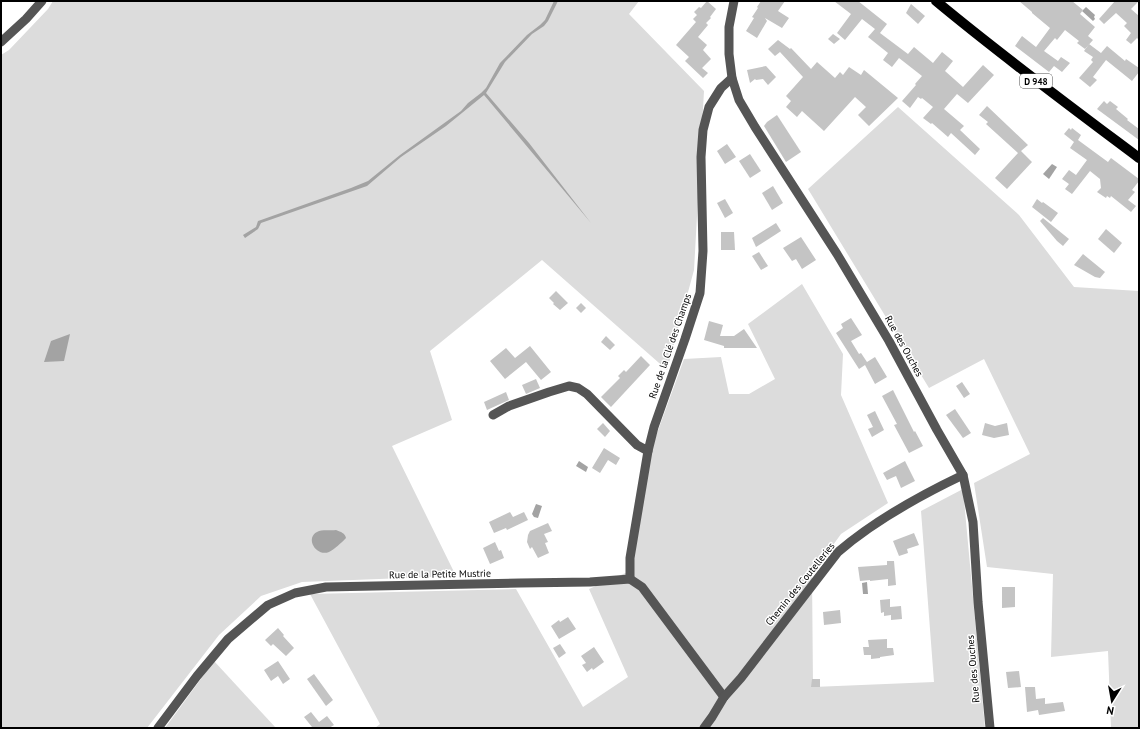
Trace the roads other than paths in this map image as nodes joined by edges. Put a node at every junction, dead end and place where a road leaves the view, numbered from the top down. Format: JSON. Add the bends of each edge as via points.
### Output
{"nodes":[{"id":1,"x":42,"y":1,"type":"edge"},
{"id":2,"x":734,"y":1,"type":"edge"},
{"id":3,"x":936,"y":1,"type":"edge"},
{"id":4,"x":1,"y":42,"type":"edge"},
{"id":5,"x":732,"y":78,"type":"junction"},
{"id":6,"x":1139,"y":158,"type":"edge"},
{"id":7,"x":493,"y":414,"type":"dead end"},
{"id":8,"x":648,"y":451,"type":"junction"},
{"id":9,"x":964,"y":475,"type":"junction"},
{"id":10,"x":630,"y":579,"type":"junction"},
{"id":11,"x":724,"y":697,"type":"junction"},
{"id":12,"x":158,"y":728,"type":"edge"},
{"id":13,"x":704,"y":728,"type":"edge"},
{"id":14,"x":990,"y":728,"type":"edge"}],
"edges":[{"from":1,"to":4,"type":"street"},
{"from":2,"to":5,"type":"street","name":"Rue des Ouches","via":[[729,54]]},
{"from":3,"to":6,"type":"main road","number":"D 948"},
{"from":5,"to":8,"type":"street","name":"Rue de la Clé des Champs","via":[[721,88],[709,108],[703,130],[703,251],[700,292]]},
{"from":5,"to":9,"type":"street","name":"Rue des Ouches","via":[[739,100],[837,254]]},
{"from":7,"to":8,"type":"street","via":[[549,392],[569,386],[578,388],[637,445]]},
{"from":8,"to":10,"type":"street","name":"Rue de la Clé des Champs","via":[[630,558]]},
{"from":9,"to":11,"type":"street","name":"Chemin des Coutelleries","via":[[886,516],[838,552]]},
{"from":9,"to":14,"type":"street","name":"Rue des Ouches","via":[[973,522]]},
{"from":10,"to":11,"type":"street","via":[[642,587]]},
{"from":10,"to":12,"type":"street","name":"Rue de la Petite Mustrie","via":[[326,587],[295,593],[268,605],[228,639]]},
{"from":11,"to":13,"type":"street","name":"Chemin des Coutelleries"}]}
